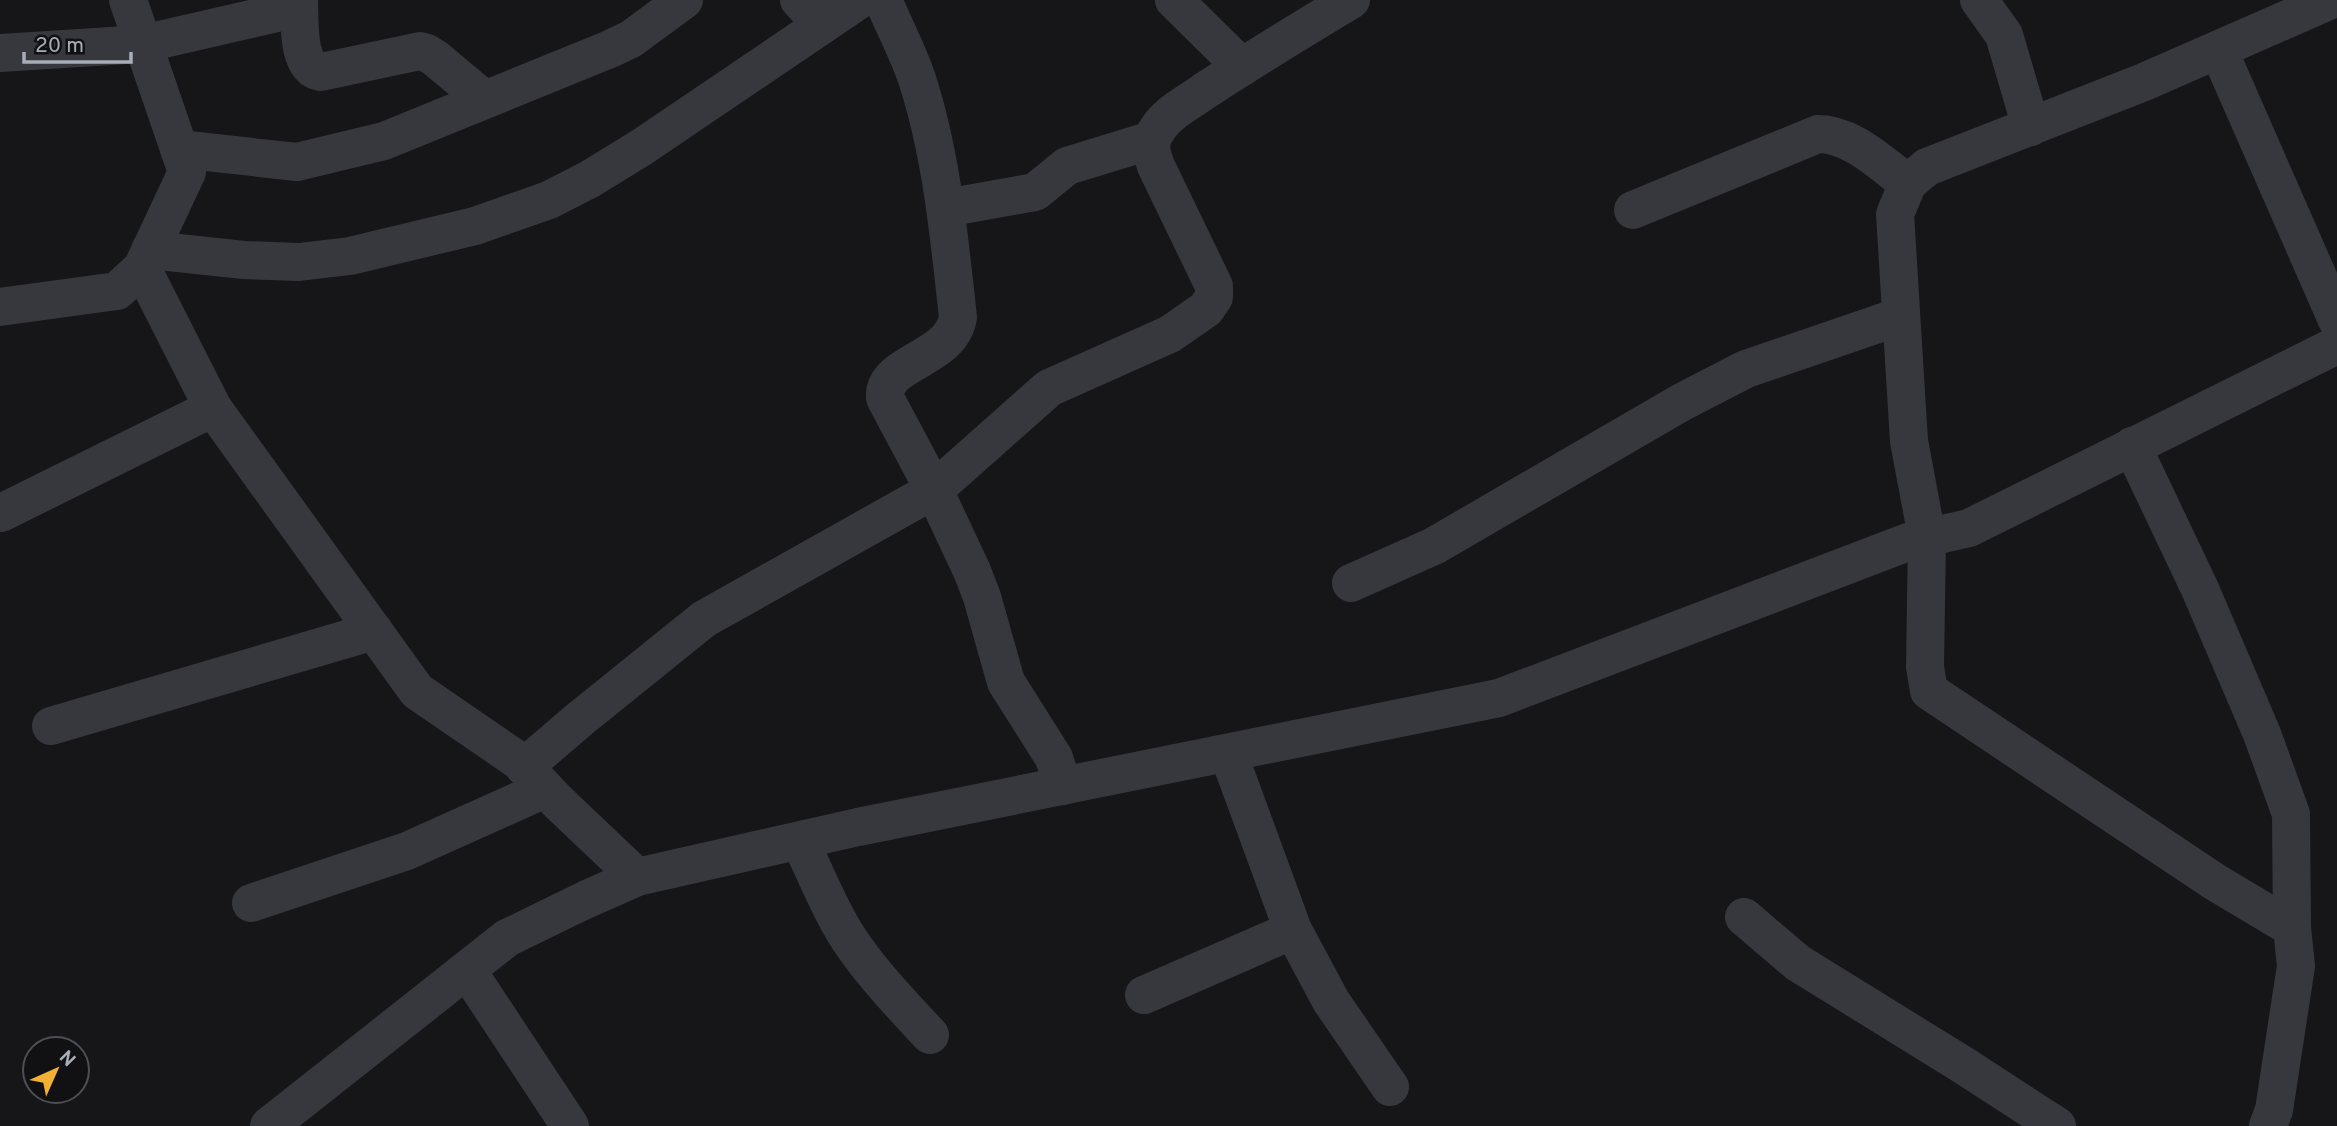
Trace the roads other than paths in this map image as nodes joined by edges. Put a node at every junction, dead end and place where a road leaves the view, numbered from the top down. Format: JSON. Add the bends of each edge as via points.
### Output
{"nodes":[{"id":1,"x":128,"y":0,"type":"edge"},
{"id":2,"x":684,"y":0,"type":"edge"},
{"id":3,"x":859,"y":0,"type":"edge"},
{"id":4,"x":883,"y":0,"type":"edge"},
{"id":5,"x":1174,"y":0,"type":"edge"},
{"id":6,"x":1351,"y":0,"type":"edge"},
{"id":7,"x":1979,"y":0,"type":"edge"},
{"id":8,"x":2323,"y":2,"type":"edge"},
{"id":9,"x":299,"y":4,"type":"edge"},
{"id":10,"x":811,"y":13,"type":"edge"},
{"id":11,"x":142,"y":44,"type":"junction"},
{"id":12,"x":2219,"y":51,"type":"junction"},
{"id":13,"x":0,"y":53,"type":"edge"},
{"id":14,"x":1242,"y":66,"type":"junction"},
{"id":15,"x":484,"y":99,"type":"junction"},
{"id":16,"x":2031,"y":127,"type":"junction"},
{"id":17,"x":1152,"y":140,"type":"junction"},
{"id":18,"x":179,"y":149,"type":"junction"},
{"id":19,"x":1908,"y":183,"type":"junction"},
{"id":20,"x":946,"y":208,"type":"junction"},
{"id":21,"x":1633,"y":210,"type":"dead end"},
{"id":22,"x":146,"y":259,"type":"junction"},
{"id":23,"x":2,"y":301,"type":"edge"},
{"id":24,"x":1902,"y":316,"type":"junction"},
{"id":25,"x":2337,"y":320,"type":"edge"},
{"id":26,"x":2337,"y":345,"type":"edge"},
{"id":27,"x":213,"y":408,"type":"junction"},
{"id":28,"x":2132,"y":446,"type":"junction"},
{"id":29,"x":934,"y":490,"type":"junction"},
{"id":30,"x":1,"y":513,"type":"edge"},
{"id":31,"x":1927,"y":537,"type":"junction"},
{"id":32,"x":1351,"y":583,"type":"dead end"},
{"id":33,"x":374,"y":631,"type":"junction"},
{"id":34,"x":51,"y":726,"type":"dead end"},
{"id":35,"x":1228,"y":753,"type":"junction"},
{"id":36,"x":535,"y":778,"type":"junction"},
{"id":37,"x":1063,"y":786,"type":"junction"},
{"id":38,"x":800,"y":841,"type":"junction"},
{"id":39,"x":637,"y":877,"type":"junction"},
{"id":40,"x":251,"y":903,"type":"dead end"},
{"id":41,"x":1744,"y":917,"type":"dead end"},
{"id":42,"x":2292,"y":928,"type":"junction"},
{"id":43,"x":1293,"y":930,"type":"junction"},
{"id":44,"x":467,"y":970,"type":"junction"},
{"id":45,"x":1144,"y":995,"type":"dead end"},
{"id":46,"x":930,"y":1035,"type":"dead end"},
{"id":47,"x":1390,"y":1087,"type":"dead end"},
{"id":48,"x":269,"y":1126,"type":"edge"},
{"id":49,"x":570,"y":1126,"type":"edge"},
{"id":50,"x":2057,"y":1126,"type":"edge"},
{"id":51,"x":2267,"y":1126,"type":"edge"}],
"edges":[{"from":1,"to":11,"type":"street"},
{"from":2,"to":15,"type":"street","via":[[631,39]]},
{"from":3,"to":10,"type":"street"},
{"from":4,"to":20,"type":"street","via":[[916,78]]},
{"from":5,"to":14,"type":"street"},
{"from":6,"to":14,"type":"street"},
{"from":7,"to":16,"type":"street","via":[[2004,35]]},
{"from":8,"to":12,"type":"street"},
{"from":9,"to":11,"type":"street"},
{"from":9,"to":15,"type":"street","via":[[302,47],[312,70],[321,72],[420,51]]},
{"from":10,"to":22,"type":"street","via":[[590,179],[549,200],[475,226],[350,256],[299,262]]},
{"from":11,"to":13,"type":"street"},
{"from":11,"to":18,"type":"street"},
{"from":12,"to":16,"type":"street"},
{"from":12,"to":25,"type":"street"},
{"from":14,"to":17,"type":"street","via":[[1164,121]]},
{"from":15,"to":18,"type":"street","via":[[384,141],[297,162]]},
{"from":16,"to":19,"type":"street","via":[[1927,167]]},
{"from":17,"to":20,"type":"street","via":[[1068,166],[1028,194]]},
{"from":17,"to":29,"type":"street","via":[[1150,151],[1156,166],[1214,286],[1211,303],[1170,334],[1049,388]]},
{"from":18,"to":22,"type":"street","via":[[187,172]]},
{"from":19,"to":21,"type":"street","via":[[1852,143],[1818,134]]},
{"from":19,"to":24,"type":"street","via":[[1895,214]]},
{"from":20,"to":29,"type":"street","via":[[956,327],[944,344],[892,377],[885,388],[892,414]]},
{"from":22,"to":23,"type":"street","via":[[117,291]]},
{"from":22,"to":27,"type":"street"},
{"from":24,"to":31,"type":"street","via":[[1909,441]]},
{"from":24,"to":32,"type":"street","via":[[1746,369],[1434,546]]},
{"from":26,"to":28,"type":"street"},
{"from":27,"to":30,"type":"street"},
{"from":27,"to":33,"type":"street"},
{"from":28,"to":31,"type":"street","via":[[1969,528]]},
{"from":28,"to":42,"type":"street","via":[[2200,589],[2291,814]]},
{"from":29,"to":36,"type":"street","via":[[704,619]]},
{"from":29,"to":37,"type":"street","via":[[975,579],[1006,682],[1049,749]]},
{"from":31,"to":35,"type":"street","via":[[1499,698]]},
{"from":31,"to":42,"type":"street","via":[[1925,667],[1929,691],[2215,882]]},
{"from":33,"to":34,"type":"street"},
{"from":33,"to":36,"type":"street","via":[[417,691],[519,761]]},
{"from":35,"to":37,"type":"street"},
{"from":35,"to":43,"type":"street"},
{"from":36,"to":39,"type":"street"},
{"from":36,"to":40,"type":"street","via":[[407,851]]},
{"from":37,"to":38,"type":"street"},
{"from":38,"to":39,"type":"street"},
{"from":38,"to":46,"type":"street","via":[[853,946]]},
{"from":39,"to":44,"type":"street","via":[[507,938]]},
{"from":41,"to":50,"type":"street","via":[[1798,963]]},
{"from":42,"to":51,"type":"street","via":[[2296,966],[2274,1110]]},
{"from":43,"to":45,"type":"street"},
{"from":43,"to":47,"type":"street","via":[[1331,1001]]},
{"from":44,"to":48,"type":"street"},
{"from":44,"to":49,"type":"street"}]}
